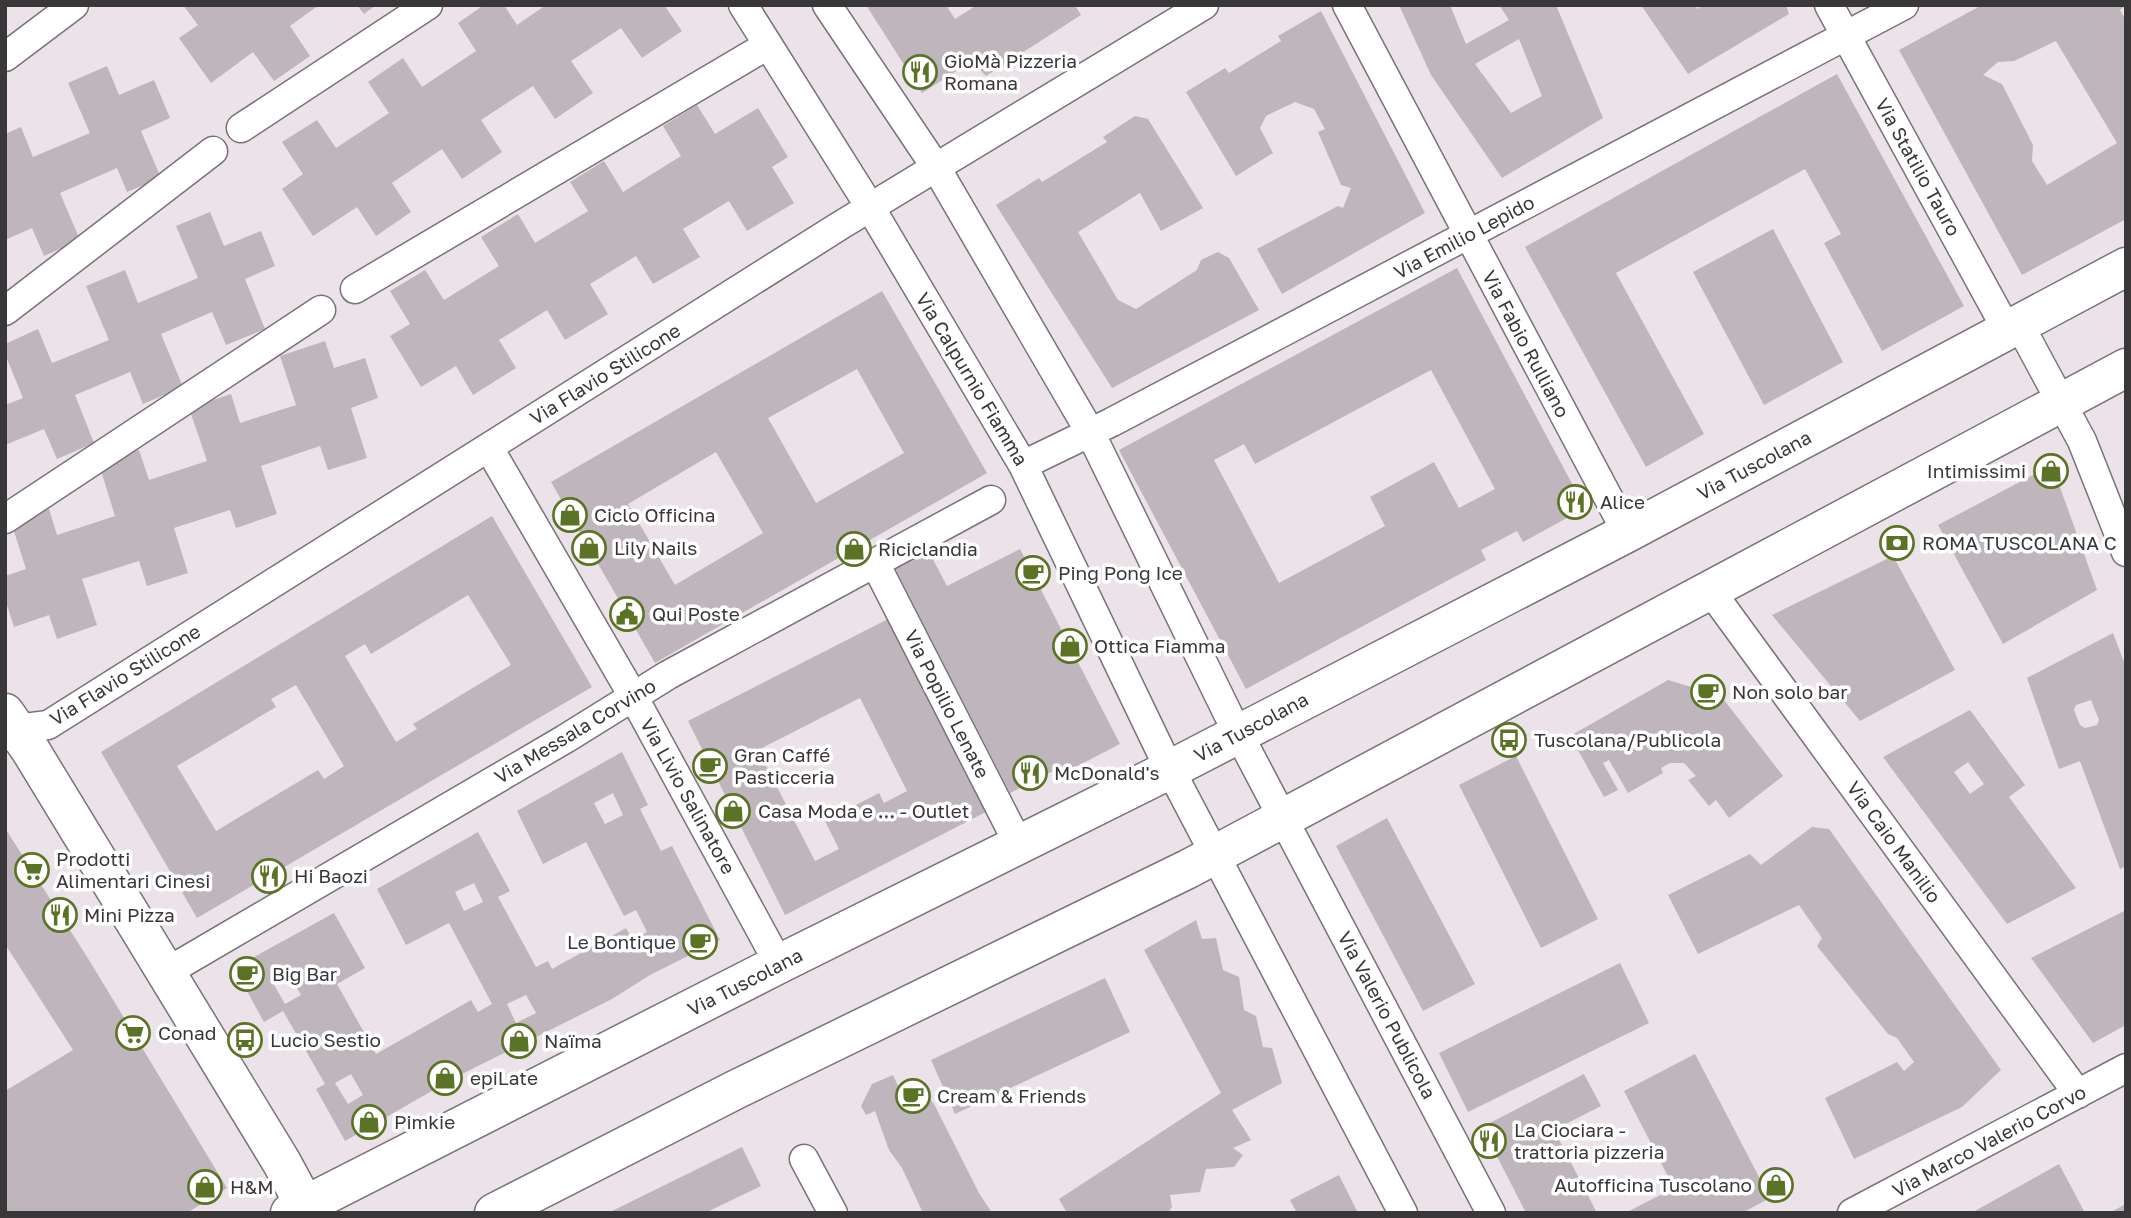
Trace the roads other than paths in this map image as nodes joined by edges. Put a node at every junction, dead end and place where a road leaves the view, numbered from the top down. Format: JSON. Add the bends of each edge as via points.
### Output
{"nodes":[{"id":1,"x":74,"y":5,"type":"edge"},
{"id":2,"x":428,"y":5,"type":"edge"},
{"id":3,"x":743,"y":5,"type":"edge"},
{"id":4,"x":827,"y":5,"type":"edge"},
{"id":5,"x":1204,"y":5,"type":"edge"},
{"id":6,"x":1347,"y":5,"type":"edge"},
{"id":7,"x":1829,"y":5,"type":"edge"},
{"id":8,"x":1904,"y":5,"type":"edge"},
{"id":9,"x":1844,"y":37,"type":"junction"},
{"id":10,"x":768,"y":45,"type":"junction"},
{"id":11,"x":5,"y":57,"type":"edge"},
{"id":12,"x":241,"y":128,"type":"dead end"},
{"id":13,"x":213,"y":152,"type":"dead end"},
{"id":14,"x":937,"y":169,"type":"junction"},
{"id":15,"x":870,"y":207,"type":"junction"},
{"id":16,"x":1468,"y":235,"type":"junction"},
{"id":17,"x":2126,"y":267,"type":"edge"},
{"id":18,"x":355,"y":289,"type":"dead end"},
{"id":19,"x":321,"y":310,"type":"dead end"},
{"id":20,"x":5,"y":311,"type":"edge"},
{"id":21,"x":2013,"y":327,"type":"junction"},
{"id":22,"x":2126,"y":368,"type":"edge"},
{"id":23,"x":2061,"y":404,"type":"junction"},
{"id":24,"x":1090,"y":432,"type":"junction"},
{"id":25,"x":489,"y":448,"type":"junction"},
{"id":26,"x":1023,"y":465,"type":"junction"},
{"id":27,"x":991,"y":500,"type":"dead end"},
{"id":28,"x":5,"y":519,"type":"edge"},
{"id":29,"x":1627,"y":533,"type":"junction"},
{"id":30,"x":2126,"y":552,"type":"edge"},
{"id":31,"x":875,"y":563,"type":"junction"},
{"id":32,"x":1710,"y":590,"type":"junction"},
{"id":33,"x":633,"y":696,"type":"junction"},
{"id":34,"x":9,"y":726,"type":"edge"},
{"id":35,"x":1238,"y":733,"type":"junction"},
{"id":36,"x":1171,"y":769,"type":"junction"},
{"id":37,"x":1282,"y":818,"type":"junction"},
{"id":38,"x":1019,"y":845,"type":"junction"},
{"id":39,"x":1216,"y":853,"type":"junction"},
{"id":40,"x":779,"y":964,"type":"junction"},
{"id":41,"x":165,"y":973,"type":"junction"},
{"id":42,"x":2126,"y":1068,"type":"edge"},
{"id":43,"x":2078,"y":1094,"type":"junction"},
{"id":44,"x":804,"y":1159,"type":"dead end"},
{"id":45,"x":301,"y":1210,"type":"edge"},
{"id":46,"x":494,"y":1213,"type":"edge"},
{"id":47,"x":833,"y":1213,"type":"edge"},
{"id":48,"x":1403,"y":1213,"type":"edge"},
{"id":49,"x":1491,"y":1213,"type":"edge"},
{"id":50,"x":1852,"y":1213,"type":"edge"}],
"edges":[{"from":1,"to":11,"type":"street"},
{"from":2,"to":12,"type":"street"},
{"from":3,"to":10,"type":"street","name":"Via Calpurnio Fiamma"},
{"from":4,"to":14,"type":"street"},
{"from":5,"to":14,"type":"street","name":"Via Flavio Stilicone"},
{"from":6,"to":16,"type":"street","name":"Via Fabio Rulliano"},
{"from":7,"to":9,"type":"street","name":"Via Statilio Tauro"},
{"from":8,"to":9,"type":"street","name":"Via Emilio Lepido"},
{"from":9,"to":16,"type":"street","name":"Via Emilio Lepido"},
{"from":9,"to":21,"type":"street","name":"Via Statilio Tauro"},
{"from":10,"to":15,"type":"street","name":"Via Calpurnio Fiamma"},
{"from":10,"to":18,"type":"street"},
{"from":13,"to":20,"type":"street"},
{"from":14,"to":15,"type":"street","name":"Via Flavio Stilicone"},
{"from":14,"to":24,"type":"street"},
{"from":15,"to":25,"type":"street","name":"Via Flavio Stilicone"},
{"from":15,"to":26,"type":"street","name":"Via Calpurnio Fiamma"},
{"from":16,"to":24,"type":"street","name":"Via Emilio Lepido"},
{"from":16,"to":29,"type":"street","name":"Via Fabio Rulliano"},
{"from":17,"to":21,"type":"main road","name":"Via Tuscolana"},
{"from":19,"to":28,"type":"street"},
{"from":21,"to":23,"type":"street"},
{"from":21,"to":29,"type":"main road","name":"Via Tuscolana"},
{"from":22,"to":23,"type":"main road"},
{"from":23,"to":30,"type":"street","via":[[2082,441]]},
{"from":23,"to":32,"type":"main road"},
{"from":24,"to":26,"type":"street","name":"Via Emilio Lepido"},
{"from":24,"to":35,"type":"street"},
{"from":25,"to":33,"type":"street","name":"Via Livio Salinatore"},
{"from":25,"to":34,"type":"street","name":"Via Flavio Stilicone","via":[[48,725]]},
{"from":26,"to":36,"type":"street","name":"Via Calpurnio Fiamma"},
{"from":27,"to":31,"type":"street","name":"Via Messala Corvino"},
{"from":29,"to":35,"type":"main road","name":"Via Tuscolana"},
{"from":31,"to":33,"type":"street","name":"Via Messala Corvino"},
{"from":31,"to":38,"type":"street","name":"Via Popilio Lenate"},
{"from":32,"to":37,"type":"main road"},
{"from":32,"to":43,"type":"street","name":"Via Caio Manilio"},
{"from":33,"to":40,"type":"street","name":"Via Livio Salinatore"},
{"from":33,"to":41,"type":"street","name":"Via Messala Corvino"},
{"from":34,"to":41,"type":"main road"},
{"from":35,"to":36,"type":"main road","name":"Via Tuscolana"},
{"from":35,"to":37,"type":"street","name":"Via Valerio Publicola"},
{"from":36,"to":38,"type":"main road","name":"Via Tuscolana"},
{"from":36,"to":39,"type":"street","name":"Via Calpurnio Fiamma"},
{"from":37,"to":39,"type":"main road"},
{"from":37,"to":49,"type":"street","name":"Via Valerio Publicola"},
{"from":38,"to":40,"type":"main road","name":"Via Tuscolana"},
{"from":39,"to":46,"type":"main road"},
{"from":39,"to":48,"type":"street"},
{"from":40,"to":45,"type":"main road","name":"Via Tuscolana"},
{"from":41,"to":45,"type":"main road","via":[[282,1163]]},
{"from":42,"to":43,"type":"street","name":"Via Marco Valerio Corvo"},
{"from":43,"to":50,"type":"street","name":"Via Marco Valerio Corvo"},
{"from":44,"to":47,"type":"street"}]}
